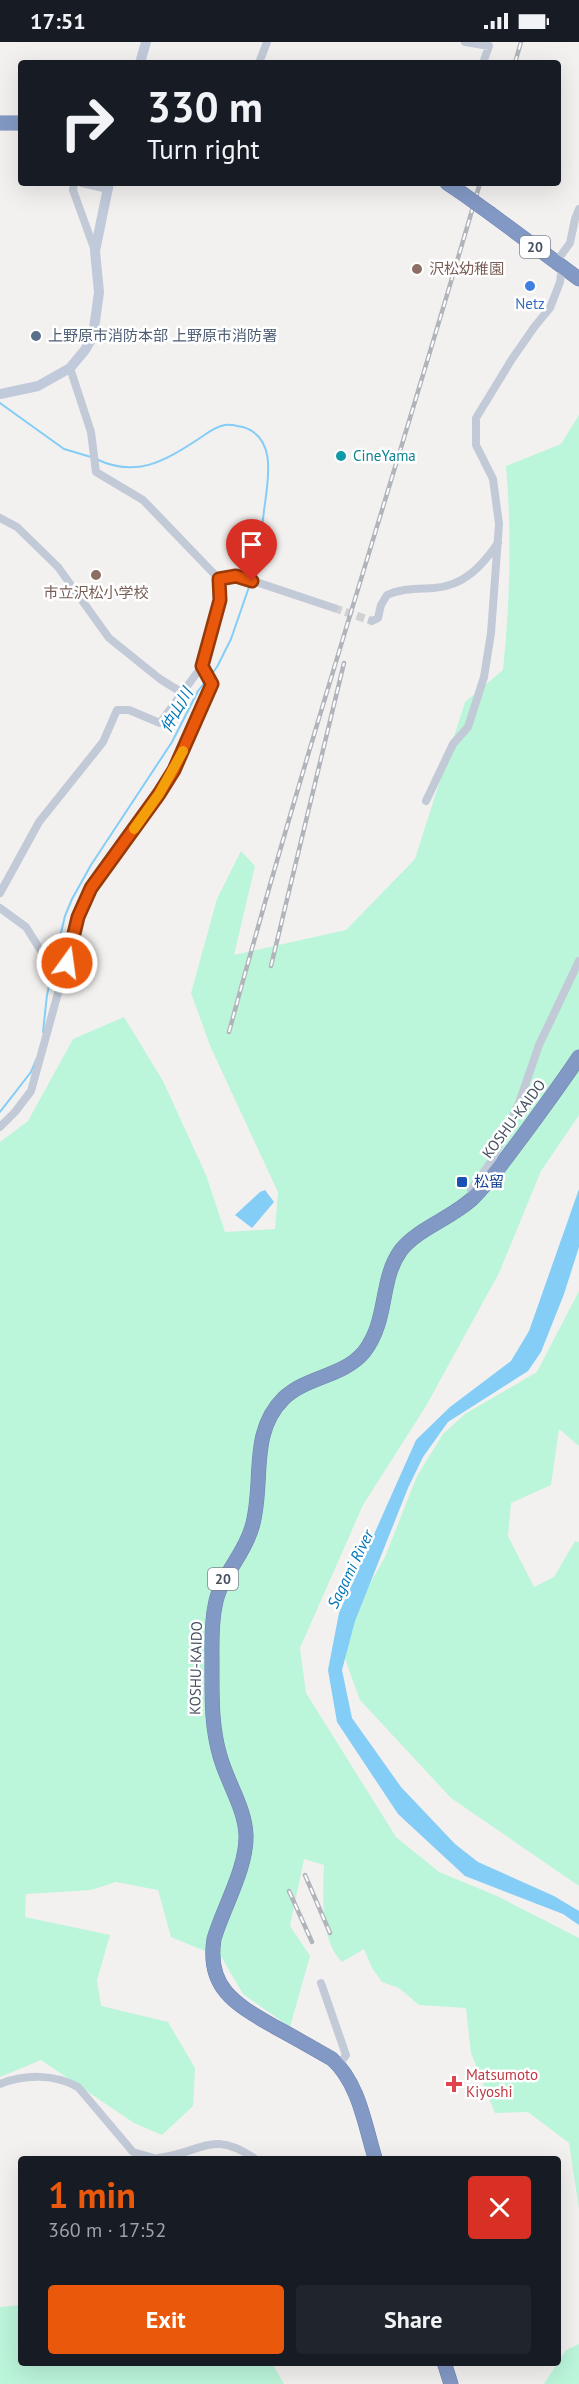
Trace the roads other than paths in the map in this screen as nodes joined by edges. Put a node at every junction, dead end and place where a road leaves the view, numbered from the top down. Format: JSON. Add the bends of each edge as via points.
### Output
{"nodes":[{"id":1,"x":146,"y":42,"type":"edge"},
{"id":2,"x":267,"y":42,"type":"edge"},
{"id":3,"x":465,"y":42,"type":"edge"},
{"id":4,"x":141,"y":60,"type":"edge"},
{"id":5,"x":260,"y":60,"type":"edge"},
{"id":6,"x":484,"y":60,"type":"edge"},
{"id":7,"x":0,"y":123,"type":"edge"},
{"id":8,"x":18,"y":123,"type":"edge"},
{"id":9,"x":74,"y":186,"type":"edge"},
{"id":10,"x":108,"y":186,"type":"edge"},
{"id":11,"x":453,"y":187,"type":"edge"},
{"id":12,"x":579,"y":209,"type":"edge"},
{"id":13,"x":95,"y":251,"type":"junction"},
{"id":14,"x":559,"y":265,"type":"junction"},
{"id":15,"x":579,"y":279,"type":"edge"},
{"id":16,"x":70,"y":368,"type":"junction"},
{"id":17,"x":1,"y":393,"type":"edge"},
{"id":18,"x":0,"y":518,"type":"edge"},
{"id":19,"x":499,"y":542,"type":"junction"},
{"id":20,"x":219,"y":579,"type":"junction"},
{"id":21,"x":334,"y":608,"type":"tunnel mouth"},
{"id":22,"x":372,"y":621,"type":"dead end"},
{"id":23,"x":202,"y":666,"type":"junction"},
{"id":24,"x":181,"y":692,"type":"junction"},
{"id":25,"x":426,"y":801,"type":"dead end"},
{"id":26,"x":0,"y":893,"type":"edge"},
{"id":27,"x":0,"y":908,"type":"edge"},
{"id":28,"x":579,"y":961,"type":"edge"},
{"id":29,"x":67,"y":963,"type":"junction"},
{"id":30,"x":579,"y":1057,"type":"edge"},
{"id":31,"x":0,"y":1126,"type":"edge"},
{"id":32,"x":473,"y":1198,"type":"junction"},
{"id":33,"x":321,"y":1983,"type":"dead end"},
{"id":34,"x":339,"y":2065,"type":"junction"},
{"id":35,"x":0,"y":2084,"type":"edge"},
{"id":36,"x":148,"y":2156,"type":"edge"},
{"id":37,"x":164,"y":2156,"type":"edge"},
{"id":38,"x":251,"y":2156,"type":"edge"},
{"id":39,"x":374,"y":2156,"type":"edge"},
{"id":40,"x":445,"y":2366,"type":"edge"},
{"id":41,"x":451,"y":2384,"type":"edge"}],
"edges":[{"from":1,"to":4,"type":"street"},
{"from":2,"to":5,"type":"street"},
{"from":3,"to":6,"type":"street","via":[[489,46]]},
{"from":7,"to":8,"type":"highway"},
{"from":9,"to":13,"type":"street"},
{"from":10,"to":13,"type":"street"},
{"from":11,"to":14,"type":"highway","number":"20","bridge":true},
{"from":12,"to":14,"type":"street"},
{"from":13,"to":16,"type":"street","via":[[97,320],[93,336]]},
{"from":14,"to":15,"type":"highway","number":"20"},
{"from":14,"to":19,"type":"street","via":[[560,282],[550,308],[512,358],[476,418],[478,452],[496,492]]},
{"from":16,"to":17,"type":"street","via":[[38,386]]},
{"from":16,"to":20,"type":"street","via":[[91,432],[96,472],[143,500]]},
{"from":18,"to":24,"type":"street","via":[[17,527],[58,567],[109,638]]},
{"from":19,"to":22,"type":"street","via":[[478,569],[455,584],[387,595],[378,618]]},
{"from":19,"to":25,"type":"street","via":[[484,678],[468,727],[453,744]]},
{"from":20,"to":21,"type":"street","via":[[241,577]]},
{"from":20,"to":23,"type":"street","via":[[220,600]]},
{"from":23,"to":24,"type":"street"},
{"from":23,"to":29,"type":"street","via":[[212,684],[174,770],[91,888],[78,917]]},
{"from":24,"to":26,"type":"street","via":[[160,723],[129,710],[117,710],[104,742],[39,822]]},
{"from":27,"to":29,"type":"street","via":[[26,927],[46,959]]},
{"from":28,"to":32,"type":"street","via":[[539,1045],[519,1103],[492,1160],[471,1190]]},
{"from":29,"to":31,"type":"street","via":[[31,1091]]},
{"from":30,"to":32,"type":"highway","name":"KOSHU-KAIDO","number":"20","via":[[501,1166]]},
{"from":32,"to":34,"type":"highway","name":"KOSHU-KAIDO","number":"20","via":[[403,1247],[391,1268],[380,1322],[361,1355],[341,1369],[297,1387],[268,1419],[259,1452],[252,1530],[224,1578],[212,1625],[212,1722],[246,1834],[243,1860],[214,1940],[213,1966],[222,1988],[236,2004]]},
{"from":33,"to":34,"type":"street","via":[[346,2055]]},
{"from":34,"to":39,"type":"highway","name":"KOSHU-KAIDO","number":"20","via":[[353,2088]]},
{"from":35,"to":36,"type":"street","via":[[42,2076],[67,2081],[78,2087],[133,2152]]},
{"from":37,"to":38,"type":"street","via":[[224,2143]]},
{"from":40,"to":41,"type":"highway"}]}
